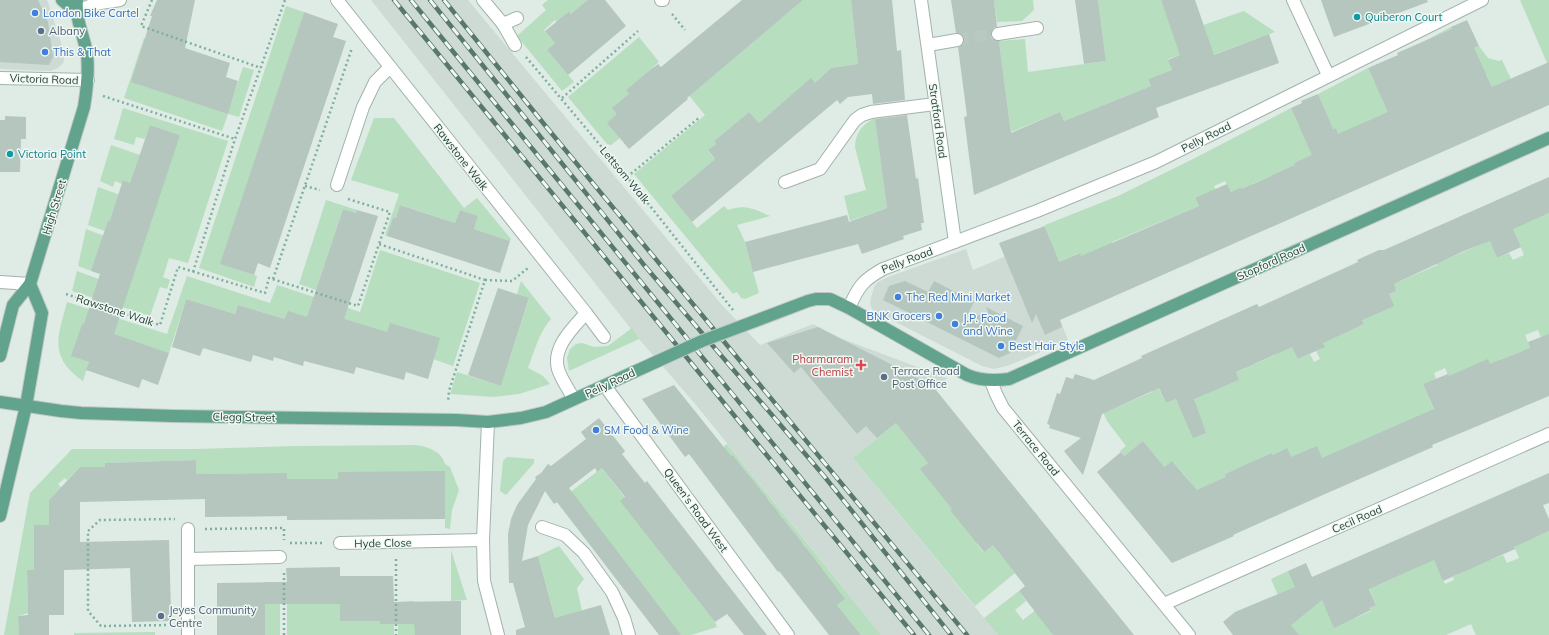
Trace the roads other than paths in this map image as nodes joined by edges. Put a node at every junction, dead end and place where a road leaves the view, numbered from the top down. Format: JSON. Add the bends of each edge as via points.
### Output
{"nodes":[{"id":1,"x":62,"y":0,"type":"edge"},
{"id":2,"x":120,"y":0,"type":"edge"},
{"id":3,"x":337,"y":0,"type":"edge"},
{"id":4,"x":483,"y":0,"type":"edge"},
{"id":5,"x":921,"y":0,"type":"edge"},
{"id":6,"x":1293,"y":0,"type":"edge"},
{"id":7,"x":1482,"y":0,"type":"edge"},
{"id":8,"x":76,"y":6,"type":"edge"},
{"id":9,"x":517,"y":18,"type":"dead end"},
{"id":10,"x":503,"y":24,"type":"junction"},
{"id":11,"x":1037,"y":28,"type":"dead end"},
{"id":12,"x":998,"y":34,"type":"tunnel mouth"},
{"id":13,"x":957,"y":40,"type":"tunnel mouth"},
{"id":14,"x":515,"y":45,"type":"road end"},
{"id":15,"x":928,"y":45,"type":"junction"},
{"id":16,"x":390,"y":67,"type":"junction"},
{"id":17,"x":1328,"y":75,"type":"junction"},
{"id":18,"x":0,"y":78,"type":"edge"},
{"id":19,"x":87,"y":85,"type":"junction"},
{"id":20,"x":935,"y":104,"type":"junction"},
{"id":21,"x":1549,"y":138,"type":"edge"},
{"id":22,"x":785,"y":182,"type":"dead end"},
{"id":23,"x":337,"y":184,"type":"dead end"},
{"id":24,"x":955,"y":242,"type":"junction"},
{"id":25,"x":0,"y":282,"type":"edge"},
{"id":26,"x":30,"y":284,"type":"junction"},
{"id":27,"x":849,"y":308,"type":"junction"},
{"id":28,"x":586,"y":313,"type":"junction"},
{"id":29,"x":604,"y":337,"type":"dead end"},
{"id":30,"x":0,"y":356,"type":"edge"},
{"id":31,"x":991,"y":381,"type":"junction"},
{"id":32,"x":605,"y":386,"type":"junction"},
{"id":33,"x":574,"y":399,"type":"junction"},
{"id":34,"x":0,"y":402,"type":"edge"},
{"id":35,"x":26,"y":406,"type":"junction"},
{"id":36,"x":488,"y":422,"type":"junction"},
{"id":37,"x":1549,"y":434,"type":"edge"},
{"id":38,"x":0,"y":516,"type":"edge"},
{"id":39,"x":188,"y":524,"type":"road end"},
{"id":40,"x":542,"y":526,"type":"dead end"},
{"id":41,"x":483,"y":540,"type":"junction"},
{"id":42,"x":340,"y":543,"type":"road end"},
{"id":43,"x":280,"y":557,"type":"dead end"},
{"id":44,"x":188,"y":559,"type":"junction"},
{"id":45,"x":1164,"y":604,"type":"junction"},
{"id":46,"x":188,"y":630,"type":"edge"},
{"id":47,"x":498,"y":635,"type":"edge"},
{"id":48,"x":629,"y":635,"type":"edge"},
{"id":49,"x":788,"y":635,"type":"edge"},
{"id":50,"x":1189,"y":635,"type":"edge"}],
"edges":[{"from":1,"to":8,"type":"main road"},
{"from":2,"to":8,"type":"street"},
{"from":3,"to":16,"type":"street","name":"Rawstone Walk"},
{"from":4,"to":10,"type":"street"},
{"from":5,"to":15,"type":"street","name":"Stratford Road"},
{"from":6,"to":17,"type":"street"},
{"from":7,"to":17,"type":"street","name":"Pelly Road"},
{"from":8,"to":19,"type":"main road","name":"High Street","via":[[87,55]]},
{"from":9,"to":10,"type":"street"},
{"from":10,"to":14,"type":"street"},
{"from":11,"to":12,"type":"street"},
{"from":13,"to":15,"type":"street"},
{"from":15,"to":20,"type":"street","name":"Stratford Road"},
{"from":16,"to":23,"type":"street","via":[[375,82],[363,107]]},
{"from":16,"to":28,"type":"street","name":"Rawstone Walk"},
{"from":17,"to":24,"type":"street","name":"Pelly Road","via":[[1156,162]]},
{"from":18,"to":19,"type":"street","name":"Victoria Road"},
{"from":19,"to":26,"type":"main road","name":"High Street","via":[[82,112]]},
{"from":20,"to":22,"type":"street","via":[[862,115],[855,120],[820,169]]},
{"from":20,"to":24,"type":"street","name":"Stratford Road"},
{"from":21,"to":31,"type":"main road","name":"Stopford Road","via":[[1009,379]]},
{"from":24,"to":27,"type":"street","name":"Pelly Road","via":[[883,268],[867,278]]},
{"from":25,"to":26,"type":"street"},
{"from":26,"to":30,"type":"main road","name":"High Street","via":[[13,306]]},
{"from":26,"to":35,"type":"main road","via":[[42,313]]},
{"from":27,"to":31,"type":"main road","via":[[967,375]]},
{"from":27,"to":32,"type":"main road","name":"Pelly Road","bridge":true,"via":[[830,299],[808,301],[702,341]]},
{"from":28,"to":29,"type":"street","name":"Rawstone Walk"},
{"from":28,"to":33,"type":"street","via":[[568,333],[557,359],[558,368]]},
{"from":31,"to":45,"type":"street","name":"Terrace Road","via":[[1003,408]]},
{"from":32,"to":33,"type":"main road","name":"Pelly Road"},
{"from":32,"to":49,"type":"street","name":"Queen's Road West"},
{"from":33,"to":36,"type":"main road","name":"Pelly Road","via":[[546,412]]},
{"from":34,"to":35,"type":"main road","name":"Clegg Street"},
{"from":35,"to":36,"type":"main road","name":"Clegg Street","via":[[81,413],[158,416]]},
{"from":35,"to":38,"type":"main road"},
{"from":36,"to":41,"type":"street"},
{"from":37,"to":45,"type":"street","name":"Cecil Road"},
{"from":39,"to":44,"type":"street"},
{"from":40,"to":48,"type":"street","via":[[565,535],[584,553],[612,592]]},
{"from":41,"to":42,"type":"street","name":"Hyde Close"},
{"from":41,"to":47,"type":"street","via":[[484,581]]},
{"from":43,"to":44,"type":"street"},
{"from":44,"to":46,"type":"street"},
{"from":45,"to":50,"type":"street","name":"Terrace Road"}]}
